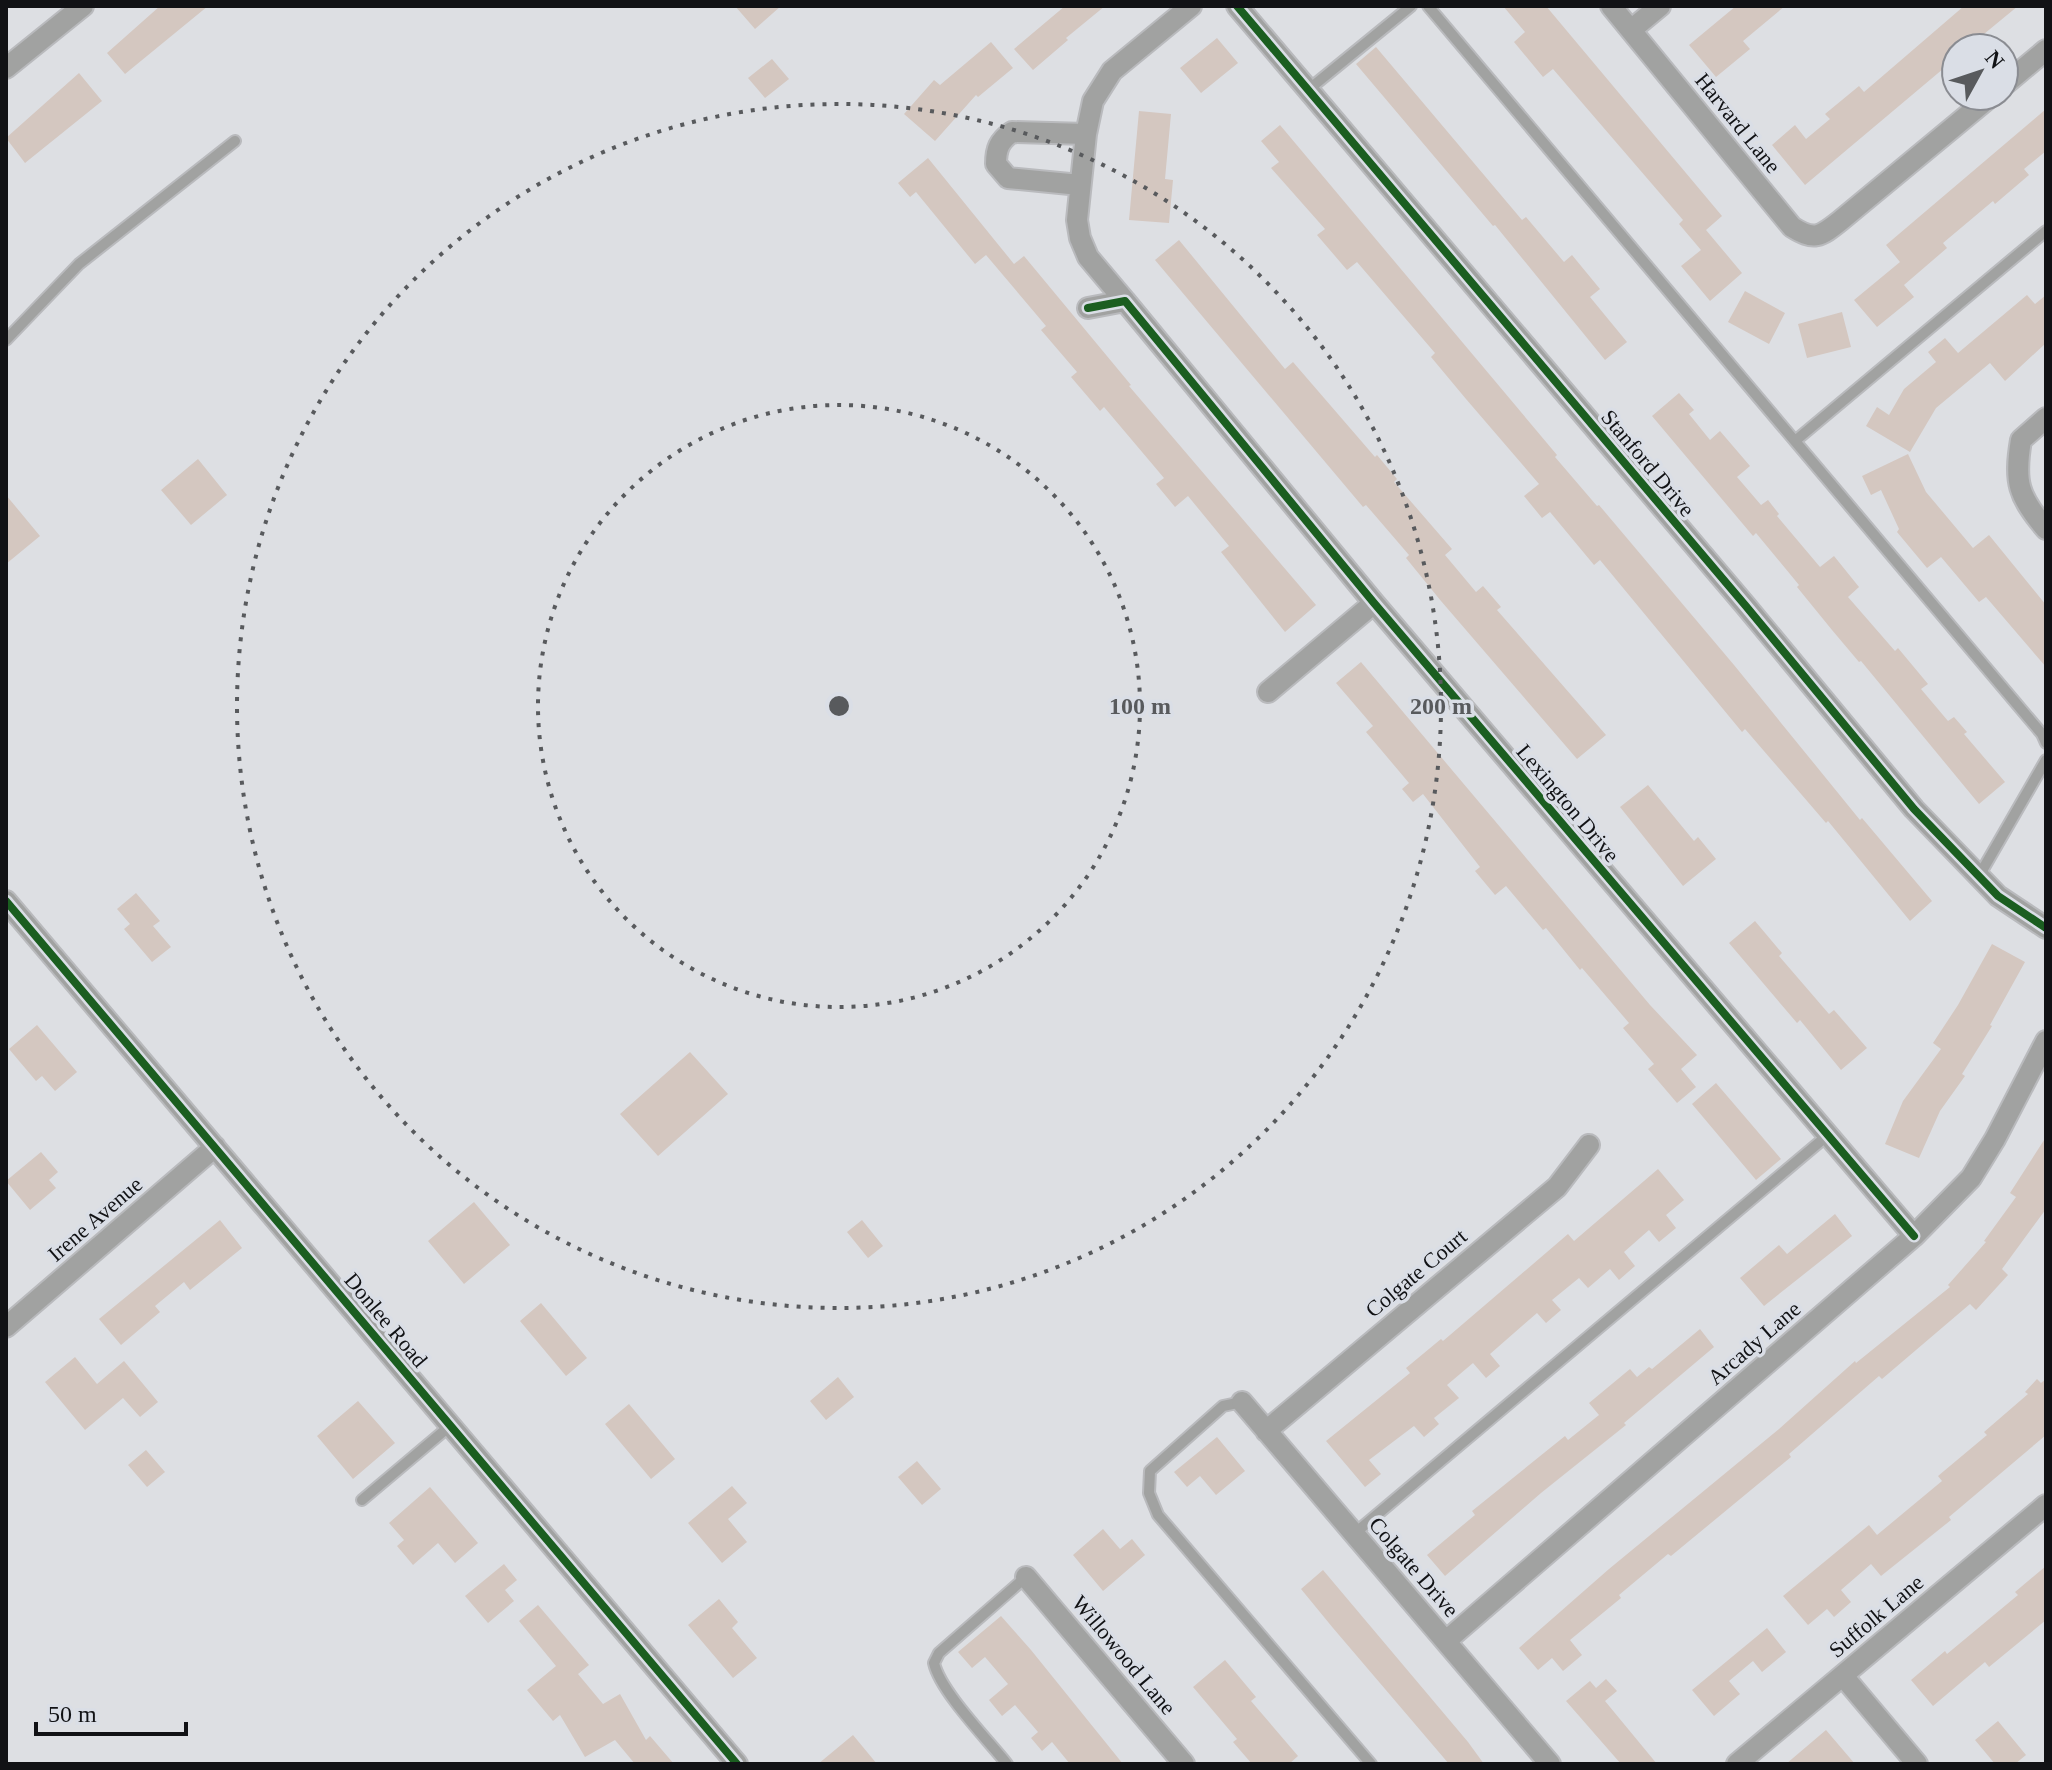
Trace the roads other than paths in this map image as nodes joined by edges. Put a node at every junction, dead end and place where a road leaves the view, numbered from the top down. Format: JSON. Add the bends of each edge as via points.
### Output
{"nodes":[{"id":1,"x":83,"y":6,"type":"edge"},
{"id":2,"x":1191,"y":6,"type":"edge"},
{"id":3,"x":1237,"y":6,"type":"edge"},
{"id":4,"x":1411,"y":6,"type":"edge"},
{"id":5,"x":1428,"y":6,"type":"edge"},
{"id":6,"x":1611,"y":6,"type":"edge"},
{"id":7,"x":1660,"y":6,"type":"edge"},
{"id":8,"x":1631,"y":30,"type":"junction"},
{"id":9,"x":2046,"y":50,"type":"edge"},
{"id":10,"x":6,"y":68,"type":"edge"},
{"id":11,"x":2020,"y":72,"type":"edge"},
{"id":12,"x":1308,"y":90,"type":"junction"},
{"id":13,"x":1972,"y":112,"type":"edge"},
{"id":14,"x":1086,"y":134,"type":"junction"},
{"id":15,"x":235,"y":141,"type":"dead end"},
{"id":16,"x":1080,"y":185,"type":"junction"},
{"id":17,"x":2046,"y":231,"type":"edge"},
{"id":18,"x":1125,"y":301,"type":"junction"},
{"id":19,"x":1088,"y":308,"type":"dead end"},
{"id":20,"x":6,"y":340,"type":"edge"},
{"id":21,"x":2046,"y":418,"type":"edge"},
{"id":22,"x":1795,"y":441,"type":"junction"},
{"id":23,"x":2046,"y":529,"type":"edge"},
{"id":24,"x":1374,"y":603,"type":"junction"},
{"id":25,"x":1268,"y":692,"type":"dead end"},
{"id":26,"x":2046,"y":743,"type":"edge"},
{"id":27,"x":2046,"y":760,"type":"edge"},
{"id":28,"x":1979,"y":876,"type":"junction"},
{"id":29,"x":6,"y":901,"type":"edge"},
{"id":30,"x":2046,"y":928,"type":"edge"},
{"id":31,"x":2046,"y":1041,"type":"edge"},
{"id":32,"x":1828,"y":1135,"type":"junction"},
{"id":33,"x":1589,"y":1145,"type":"dead end"},
{"id":34,"x":215,"y":1147,"type":"junction"},
{"id":35,"x":1914,"y":1236,"type":"junction"},
{"id":36,"x":6,"y":1327,"type":"edge"},
{"id":37,"x":1242,"y":1402,"type":"joint"},
{"id":38,"x":451,"y":1425,"type":"junction"},
{"id":39,"x":1266,"y":1431,"type":"junction"},
{"id":40,"x":362,"y":1500,"type":"dead end"},
{"id":41,"x":2046,"y":1505,"type":"edge"},
{"id":42,"x":1354,"y":1534,"type":"junction"},
{"id":43,"x":1026,"y":1577,"type":"joint"},
{"id":44,"x":1446,"y":1641,"type":"junction"},
{"id":45,"x":1843,"y":1676,"type":"junction"},
{"id":46,"x":737,"y":1764,"type":"edge"},
{"id":47,"x":1007,"y":1764,"type":"edge"},
{"id":48,"x":1184,"y":1764,"type":"edge"},
{"id":49,"x":1371,"y":1764,"type":"edge"},
{"id":50,"x":1550,"y":1764,"type":"edge"},
{"id":51,"x":1738,"y":1764,"type":"edge"},
{"id":52,"x":1917,"y":1764,"type":"edge"}],
"edges":[{"from":1,"to":10,"type":"street"},
{"from":2,"to":14,"type":"street","name":"Lexington Drive","via":[[1112,71],[1093,101]]},
{"from":3,"to":12,"type":"street","name":"Stanford Drive"},
{"from":4,"to":12,"type":"lane"},
{"from":5,"to":22,"type":"lane"},
{"from":6,"to":8,"type":"street","name":"Harvard Lane"},
{"from":7,"to":8,"type":"street"},
{"from":8,"to":13,"type":"street","name":"Harvard Lane","via":[[1792,227],[1807,237],[1823,235]]},
{"from":9,"to":11,"type":"street"},
{"from":12,"to":28,"type":"street","name":"Stanford Drive","via":[[1914,809]]},
{"from":14,"to":16,"type":"street","name":"Lexington Drive"},
{"from":14,"to":16,"type":"street","via":[[1012,132],[996,150],[996,164],[1008,178]]},
{"from":15,"to":20,"type":"lane","via":[[79,264]]},
{"from":16,"to":18,"type":"street","name":"Lexington Drive","via":[[1080,238],[1088,257]]},
{"from":17,"to":22,"type":"lane"},
{"from":18,"to":19,"type":"street"},
{"from":18,"to":24,"type":"street","name":"Lexington Drive"},
{"from":21,"to":23,"type":"street","via":[[2021,440],[2017,465],[2018,486]]},
{"from":22,"to":26,"type":"lane"},
{"from":24,"to":25,"type":"street"},
{"from":24,"to":32,"type":"street","name":"Lexington Drive"},
{"from":27,"to":28,"type":"lane"},
{"from":28,"to":30,"type":"street","name":"Stanford Drive","via":[[1998,896]]},
{"from":29,"to":34,"type":"street","name":"Donlee Road"},
{"from":31,"to":35,"type":"street","name":"Arcady Lane","via":[[1971,1178]]},
{"from":32,"to":35,"type":"street","name":"Lexington Drive"},
{"from":32,"to":42,"type":"lane"},
{"from":33,"to":39,"type":"street","name":"Colgate Court","via":[[1557,1187]]},
{"from":34,"to":36,"type":"street","name":"Irene Avenue"},
{"from":34,"to":38,"type":"street","name":"Donlee Road"},
{"from":35,"to":44,"type":"street","name":"Arcady Lane"},
{"from":37,"to":39,"type":"street","name":"Colgate Drive"},
{"from":37,"to":49,"type":"lane","via":[[1223,1406],[1150,1471],[1149,1493],[1158,1515]]},
{"from":38,"to":40,"type":"lane"},
{"from":38,"to":46,"type":"street","name":"Donlee Road"},
{"from":39,"to":42,"type":"street","name":"Colgate Drive"},
{"from":41,"to":45,"type":"street","name":"Suffolk Lane"},
{"from":42,"to":44,"type":"street","name":"Colgate Drive"},
{"from":43,"to":47,"type":"lane","via":[[934,1663]]},
{"from":43,"to":48,"type":"street","name":"Willowood Lane"},
{"from":44,"to":50,"type":"street","name":"Colgate Drive"},
{"from":45,"to":51,"type":"street","name":"Suffolk Lane"},
{"from":45,"to":52,"type":"street"}]}
